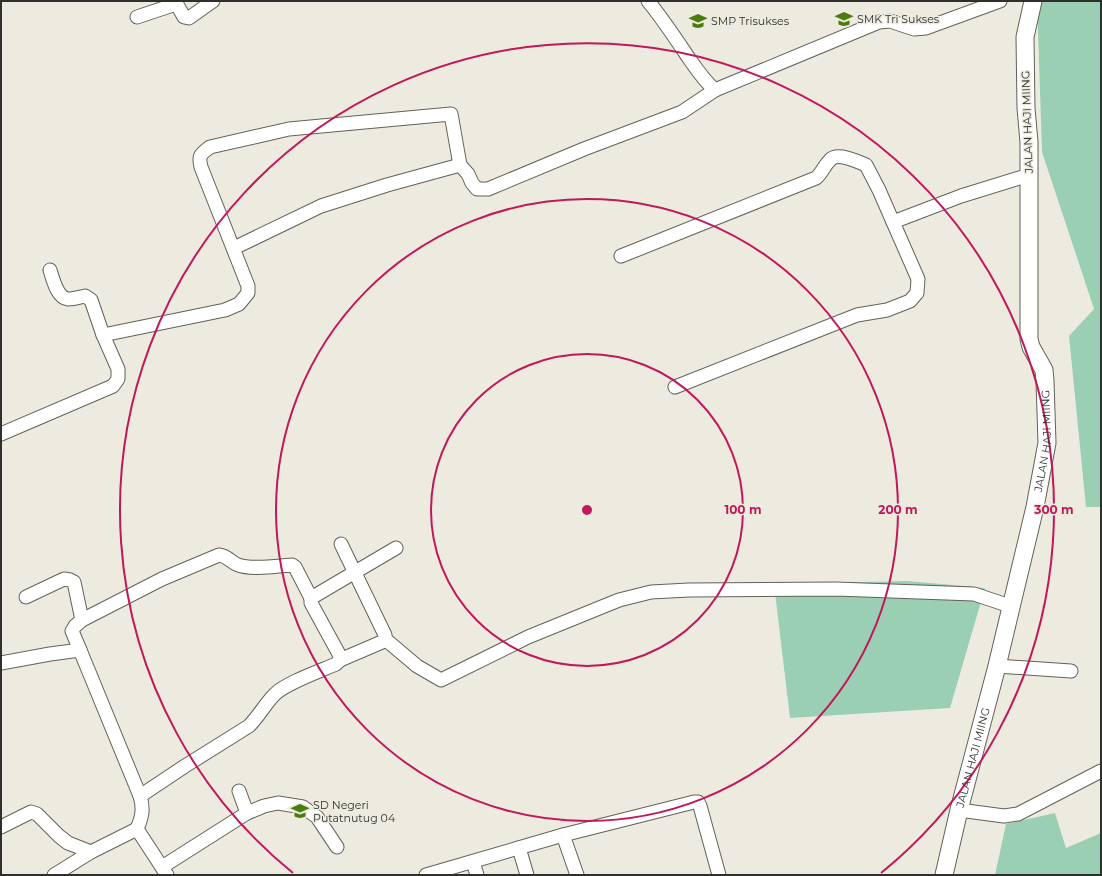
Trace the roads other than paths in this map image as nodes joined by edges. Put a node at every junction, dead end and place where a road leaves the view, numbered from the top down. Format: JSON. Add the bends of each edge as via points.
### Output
{"nodes":[{"id":1,"x":213,"y":1,"type":"edge"},
{"id":2,"x":648,"y":1,"type":"edge"},
{"id":3,"x":1000,"y":1,"type":"edge"},
{"id":4,"x":1033,"y":1,"type":"edge"},
{"id":5,"x":175,"y":3,"type":"edge"},
{"id":6,"x":137,"y":17,"type":"dead end"},
{"id":7,"x":714,"y":90,"type":"junction"},
{"id":8,"x":460,"y":165,"type":"junction"},
{"id":9,"x":1029,"y":175,"type":"junction"},
{"id":10,"x":893,"y":222,"type":"junction"},
{"id":11,"x":234,"y":250,"type":"junction"},
{"id":12,"x":621,"y":256,"type":"dead end"},
{"id":13,"x":50,"y":270,"type":"dead end"},
{"id":14,"x":103,"y":335,"type":"junction"},
{"id":15,"x":674,"y":387,"type":"dead end"},
{"id":16,"x":1,"y":434,"type":"edge"},
{"id":17,"x":341,"y":544,"type":"dead end"},
{"id":18,"x":396,"y":548,"type":"dead end"},
{"id":19,"x":354,"y":572,"type":"junction"},
{"id":20,"x":26,"y":597,"type":"dead end"},
{"id":21,"x":311,"y":598,"type":"junction"},
{"id":22,"x":1010,"y":606,"type":"junction"},
{"id":23,"x":82,"y":620,"type":"junction"},
{"id":24,"x":385,"y":639,"type":"junction"},
{"id":25,"x":80,"y":650,"type":"junction"},
{"id":26,"x":340,"y":660,"type":"junction"},
{"id":27,"x":1,"y":663,"type":"edge"},
{"id":28,"x":997,"y":666,"type":"junction"},
{"id":29,"x":1071,"y":671,"type":"dead end"},
{"id":30,"x":1101,"y":771,"type":"edge"},
{"id":31,"x":239,"y":791,"type":"dead end"},
{"id":32,"x":140,"y":796,"type":"junction"},
{"id":33,"x":959,"y":810,"type":"junction"},
{"id":34,"x":247,"y":813,"type":"junction"},
{"id":35,"x":1,"y":827,"type":"edge"},
{"id":36,"x":137,"y":829,"type":"junction"},
{"id":37,"x":563,"y":835,"type":"junction"},
{"id":38,"x":337,"y":847,"type":"dead end"},
{"id":39,"x":519,"y":848,"type":"junction"},
{"id":40,"x":91,"y":852,"type":"junction"},
{"id":41,"x":472,"y":862,"type":"junction"},
{"id":42,"x":164,"y":871,"type":"edge"},
{"id":43,"x":54,"y":875,"type":"edge"},
{"id":44,"x":426,"y":875,"type":"edge"},
{"id":45,"x":477,"y":875,"type":"edge"},
{"id":46,"x":527,"y":875,"type":"edge"},
{"id":47,"x":578,"y":875,"type":"edge"},
{"id":48,"x":719,"y":875,"type":"edge"},
{"id":49,"x":944,"y":875,"type":"edge"}],
"edges":[{"from":1,"to":5,"type":"street","via":[[190,18],[184,16]]},
{"from":2,"to":7,"type":"street","via":[[707,84]]},
{"from":3,"to":7,"type":"street","via":[[926,28],[914,29],[890,21],[879,22]]},
{"from":4,"to":9,"type":"main road","name":"JALAN HAJI MIING","via":[[1025,36]]},
{"from":5,"to":6,"type":"street"},
{"from":7,"to":8,"type":"street","via":[[682,112],[488,189],[477,189]]},
{"from":8,"to":11,"type":"street","via":[[321,206]]},
{"from":8,"to":11,"type":"street","via":[[451,114],[289,129],[210,147],[199,159]]},
{"from":9,"to":10,"type":"street","via":[[961,196]]},
{"from":9,"to":22,"type":"main road","name":"JALAN HAJI MIING","via":[[1029,339],[1044,370],[1046,443],[1035,507]]},
{"from":10,"to":12,"type":"street","via":[[866,165],[848,158],[835,157],[830,159],[816,178]]},
{"from":10,"to":15,"type":"street","via":[[918,279],[917,293],[910,301],[887,310],[857,315]]},
{"from":11,"to":14,"type":"street","via":[[248,286],[248,292],[239,304],[225,310]]},
{"from":13,"to":14,"type":"street","via":[[63,298],[84,296],[91,300]]},
{"from":14,"to":16,"type":"street","via":[[118,369],[118,380],[113,386]]},
{"from":17,"to":19,"type":"street"},
{"from":18,"to":19,"type":"street"},
{"from":19,"to":21,"type":"street"},
{"from":19,"to":24,"type":"street"},
{"from":20,"to":23,"type":"street","via":[[64,579],[70,580],[74,582]]},
{"from":21,"to":23,"type":"street","via":[[292,565],[252,566],[238,564],[219,555],[162,579]]},
{"from":21,"to":26,"type":"street","via":[[311,603]]},
{"from":22,"to":24,"type":"street","via":[[974,594],[836,589],[651,592],[619,600],[528,637],[441,680],[417,666]]},
{"from":22,"to":28,"type":"main road","name":"JALAN HAJI MIING"},
{"from":23,"to":25,"type":"street","via":[[72,631]]},
{"from":24,"to":26,"type":"street"},
{"from":25,"to":27,"type":"street"},
{"from":25,"to":32,"type":"street"},
{"from":26,"to":32,"type":"street","via":[[284,687],[274,694],[249,726]]},
{"from":28,"to":29,"type":"street"},
{"from":28,"to":33,"type":"main road","name":"JALAN HAJI MIING"},
{"from":30,"to":33,"type":"street","via":[[1018,814],[1004,816]]},
{"from":31,"to":34,"type":"street"},
{"from":32,"to":36,"type":"street","via":[[143,805],[142,818]]},
{"from":33,"to":49,"type":"main road","name":"JALAN HAJI MIING"},
{"from":34,"to":38,"type":"street","via":[[278,803],[303,808],[317,816]]},
{"from":34,"to":42,"type":"street"},
{"from":35,"to":40,"type":"street","via":[[34,812],[68,843]]},
{"from":36,"to":40,"type":"street"},
{"from":36,"to":42,"type":"street"},
{"from":37,"to":39,"type":"street"},
{"from":37,"to":47,"type":"street"},
{"from":37,"to":48,"type":"street","via":[[698,802]]},
{"from":39,"to":41,"type":"street"},
{"from":39,"to":46,"type":"street"},
{"from":40,"to":43,"type":"street"},
{"from":41,"to":44,"type":"street"},
{"from":41,"to":45,"type":"street"}]}
